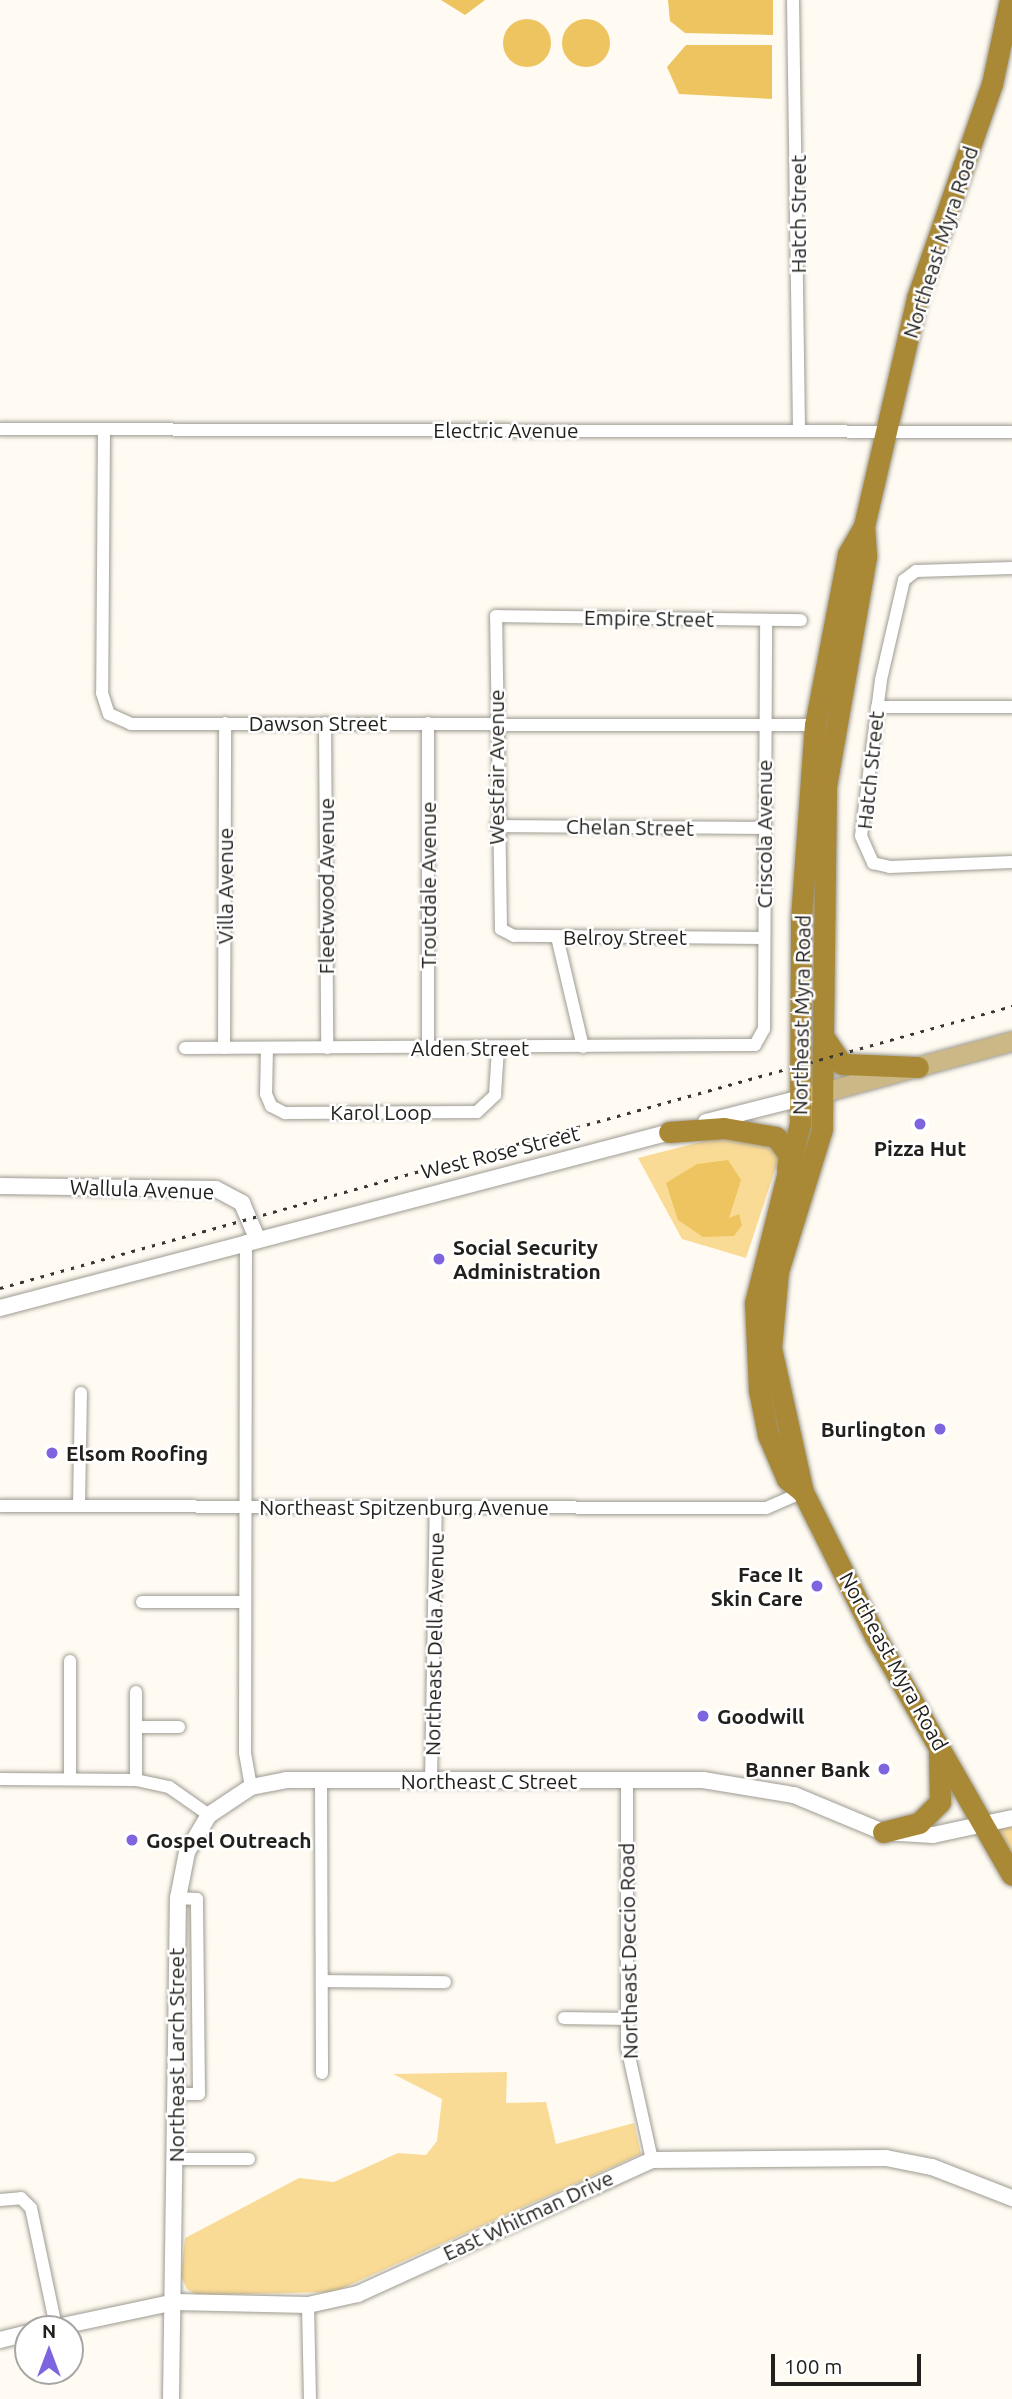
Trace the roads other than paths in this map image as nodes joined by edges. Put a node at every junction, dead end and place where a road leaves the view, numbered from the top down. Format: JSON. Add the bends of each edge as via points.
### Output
{"nodes":[{"id":1,"x":793,"y":0,"type":"edge"},
{"id":2,"x":1010,"y":0,"type":"edge"},
{"id":3,"x":799,"y":427,"type":"junction"},
{"id":4,"x":888,"y":427,"type":"junction"},
{"id":5,"x":0,"y":429,"type":"edge"},
{"id":6,"x":104,"y":429,"type":"junction"},
{"id":7,"x":1012,"y":432,"type":"edge"},
{"id":8,"x":864,"y":526,"type":"junction"},
{"id":9,"x":1012,"y":568,"type":"edge"},
{"id":10,"x":496,"y":616,"type":"joint"},
{"id":11,"x":766,"y":620,"type":"junction"},
{"id":12,"x":801,"y":620,"type":"dead end"},
{"id":13,"x":877,"y":707,"type":"junction"},
{"id":14,"x":1012,"y":707,"type":"edge"},
{"id":15,"x":225,"y":723,"type":"junction"},
{"id":16,"x":325,"y":723,"type":"junction"},
{"id":17,"x":428,"y":723,"type":"junction"},
{"id":18,"x":496,"y":724,"type":"junction"},
{"id":19,"x":765,"y":725,"type":"junction"},
{"id":20,"x":816,"y":725,"type":"junction"},
{"id":21,"x":496,"y":826,"type":"junction"},
{"id":22,"x":764,"y":828,"type":"junction"},
{"id":23,"x":1012,"y":862,"type":"edge"},
{"id":24,"x":497,"y":917,"type":"joint"},
{"id":25,"x":557,"y":937,"type":"junction"},
{"id":26,"x":764,"y":938,"type":"junction"},
{"id":27,"x":825,"y":1038,"type":"junction"},
{"id":28,"x":1012,"y":1041,"type":"edge"},
{"id":29,"x":755,"y":1045,"type":"joint"},
{"id":30,"x":583,"y":1047,"type":"junction"},
{"id":31,"x":185,"y":1048,"type":"dead end"},
{"id":32,"x":224,"y":1048,"type":"junction"},
{"id":33,"x":267,"y":1048,"type":"junction"},
{"id":34,"x":327,"y":1048,"type":"junction"},
{"id":35,"x":428,"y":1048,"type":"junction"},
{"id":36,"x":498,"y":1048,"type":"junction"},
{"id":37,"x":918,"y":1067,"type":"junction"},
{"id":38,"x":825,"y":1092,"type":"junction"},
{"id":39,"x":801,"y":1098,"type":"junction"},
{"id":40,"x":669,"y":1132,"type":"junction"},
{"id":41,"x":785,"y":1184,"type":"junction"},
{"id":42,"x":0,"y":1186,"type":"edge"},
{"id":43,"x":251,"y":1239,"type":"junction"},
{"id":44,"x":0,"y":1308,"type":"edge"},
{"id":45,"x":80,"y":1393,"type":"dead end"},
{"id":46,"x":803,"y":1492,"type":"junction"},
{"id":47,"x":0,"y":1506,"type":"edge"},
{"id":48,"x":79,"y":1506,"type":"junction"},
{"id":49,"x":436,"y":1507,"type":"junction"},
{"id":50,"x":244,"y":1508,"type":"junction"},
{"id":51,"x":142,"y":1602,"type":"dead end"},
{"id":52,"x":244,"y":1602,"type":"junction"},
{"id":53,"x":70,"y":1661,"type":"dead end"},
{"id":54,"x":136,"y":1692,"type":"dead end"},
{"id":55,"x":136,"y":1727,"type":"junction"},
{"id":56,"x":178,"y":1727,"type":"dead end"},
{"id":57,"x":937,"y":1736,"type":"junction"},
{"id":58,"x":0,"y":1779,"type":"edge"},
{"id":59,"x":70,"y":1779,"type":"junction"},
{"id":60,"x":136,"y":1780,"type":"junction"},
{"id":61,"x":321,"y":1781,"type":"junction"},
{"id":62,"x":431,"y":1781,"type":"junction"},
{"id":63,"x":627,"y":1781,"type":"junction"},
{"id":64,"x":251,"y":1787,"type":"junction"},
{"id":65,"x":209,"y":1815,"type":"junction"},
{"id":66,"x":1012,"y":1818,"type":"edge"},
{"id":67,"x":987,"y":1829,"type":"junction"},
{"id":68,"x":883,"y":1832,"type":"junction"},
{"id":69,"x":1012,"y":1875,"type":"edge"},
{"id":70,"x":178,"y":1898,"type":"junction"},
{"id":71,"x":322,"y":1981,"type":"junction"},
{"id":72,"x":445,"y":1982,"type":"dead end"},
{"id":73,"x":564,"y":2018,"type":"dead end"},
{"id":74,"x":626,"y":2019,"type":"junction"},
{"id":75,"x":322,"y":2073,"type":"dead end"},
{"id":76,"x":175,"y":2094,"type":"junction"},
{"id":77,"x":175,"y":2159,"type":"junction"},
{"id":78,"x":249,"y":2159,"type":"dead end"},
{"id":79,"x":652,"y":2160,"type":"junction"},
{"id":80,"x":1012,"y":2198,"type":"edge"},
{"id":81,"x":0,"y":2200,"type":"edge"},
{"id":82,"x":175,"y":2302,"type":"junction"},
{"id":83,"x":308,"y":2305,"type":"junction"},
{"id":84,"x":50,"y":2315,"type":"edge"},
{"id":85,"x":84,"y":2321,"type":"edge"},
{"id":86,"x":171,"y":2399,"type":"edge"},
{"id":87,"x":310,"y":2399,"type":"edge"}],
"edges":[{"from":1,"to":3,"type":"street","name":"Hatch Street"},
{"from":2,"to":4,"type":"highway","name":"Northeast Myra Road","via":[[992,84],[917,298]]},
{"from":3,"to":4,"type":"street","name":"Electric Avenue"},
{"from":3,"to":6,"type":"street","name":"Electric Avenue"},
{"from":4,"to":7,"type":"street","name":"Electric Avenue"},
{"from":4,"to":8,"type":"highway","name":"Northeast Myra Road"},
{"from":5,"to":6,"type":"street","name":"Electric Avenue"},
{"from":6,"to":15,"type":"street","name":"Dawson Street","via":[[102,693],[109,714],[131,724]]},
{"from":8,"to":20,"type":"highway","name":"Northeast Myra Road","via":[[848,554]]},
{"from":8,"to":27,"type":"highway","name":"Northeast Myra Road","via":[[866,557],[826,788]]},
{"from":9,"to":13,"type":"street","name":"Hatch Street","via":[[916,571],[904,580]]},
{"from":10,"to":11,"type":"street","name":"Empire Street"},
{"from":10,"to":18,"type":"street","name":"Westfair Avenue"},
{"from":11,"to":12,"type":"street","name":"Empire Street"},
{"from":11,"to":19,"type":"street","name":"Criscola Avenue"},
{"from":13,"to":14,"type":"street"},
{"from":13,"to":23,"type":"street","name":"Hatch Street","via":[[864,852],[873,863],[890,867]]},
{"from":15,"to":16,"type":"street","name":"Dawson Street"},
{"from":15,"to":32,"type":"street","name":"Villa Avenue"},
{"from":16,"to":17,"type":"street","name":"Dawson Street"},
{"from":16,"to":34,"type":"street","name":"Fleetwood Avenue"},
{"from":17,"to":18,"type":"street","name":"Dawson Street"},
{"from":17,"to":35,"type":"street","name":"Troutdale Avenue"},
{"from":18,"to":19,"type":"street","name":"Dawson Street"},
{"from":18,"to":21,"type":"street","name":"Westfair Avenue"},
{"from":19,"to":20,"type":"street","name":"Dawson Street"},
{"from":19,"to":22,"type":"street","name":"Criscola Avenue"},
{"from":20,"to":39,"type":"highway","name":"Northeast Myra Road","via":[[802,919]]},
{"from":21,"to":22,"type":"street","name":"Chelan Street"},
{"from":21,"to":24,"type":"street","name":"Westfair Avenue"},
{"from":22,"to":26,"type":"street","name":"Criscola Avenue"},
{"from":24,"to":25,"type":"street","name":"Belroy Street","via":[[501,929],[514,936]]},
{"from":25,"to":26,"type":"street","name":"Belroy Street"},
{"from":25,"to":30,"type":"street"},
{"from":26,"to":29,"type":"street","name":"Criscola Avenue","via":[[764,1029]]},
{"from":27,"to":37,"type":"highway","via":[[842,1064]]},
{"from":27,"to":38,"type":"highway","name":"Northeast Myra Road"},
{"from":28,"to":37,"type":"main road","name":"West Rose Street"},
{"from":29,"to":30,"type":"street","name":"Alden Street"},
{"from":30,"to":36,"type":"street","name":"Alden Street"},
{"from":31,"to":32,"type":"street","name":"Alden Street"},
{"from":32,"to":33,"type":"street","name":"Alden Street"},
{"from":33,"to":34,"type":"street","name":"Alden Street"},
{"from":33,"to":36,"type":"street","name":"Karol Loop","via":[[266,1094],[271,1106],[285,1113],[477,1112],[495,1094]]},
{"from":34,"to":35,"type":"street","name":"Alden Street"},
{"from":35,"to":36,"type":"street","name":"Alden Street"},
{"from":37,"to":38,"type":"main road","name":"West Rose Street"},
{"from":38,"to":39,"type":"main road","name":"West Rose Street"},
{"from":38,"to":46,"type":"highway","name":"Northeast Myra Road","via":[[819,1153],[772,1307],[776,1389]]},
{"from":39,"to":40,"type":"main road","name":"West Rose Street"},
{"from":39,"to":41,"type":"highway","name":"Northeast Myra Road"},
{"from":40,"to":41,"type":"highway","via":[[724,1128],[776,1137],[789,1155]]},
{"from":40,"to":43,"type":"main road","name":"West Rose Street"},
{"from":41,"to":46,"type":"highway","name":"Northeast Myra Road","via":[[761,1265],[755,1346],[768,1435],[787,1479]]},
{"from":42,"to":43,"type":"main road","name":"Wallula Avenue","via":[[216,1189],[242,1203]]},
{"from":43,"to":44,"type":"main road","name":"West Rose Street"},
{"from":43,"to":50,"type":"street"},
{"from":45,"to":48,"type":"street"},
{"from":46,"to":49,"type":"street","name":"Northeast Spitzenburg Avenue","via":[[766,1508]]},
{"from":46,"to":57,"type":"highway","name":"Northeast Myra Road","via":[[876,1636]]},
{"from":47,"to":48,"type":"street","name":"Northeast Spitzenburg Avenue"},
{"from":48,"to":50,"type":"street","name":"Northeast Spitzenburg Avenue"},
{"from":49,"to":50,"type":"street","name":"Northeast Spitzenburg Avenue"},
{"from":49,"to":62,"type":"street","name":"Northeast Della Avenue"},
{"from":50,"to":52,"type":"street"},
{"from":51,"to":52,"type":"street"},
{"from":52,"to":64,"type":"street","via":[[244,1753]]},
{"from":53,"to":59,"type":"street"},
{"from":54,"to":55,"type":"street"},
{"from":55,"to":56,"type":"street"},
{"from":55,"to":60,"type":"street"},
{"from":57,"to":67,"type":"highway","name":"Northeast Myra Road"},
{"from":57,"to":68,"type":"highway","via":[[940,1802],[919,1823]]},
{"from":58,"to":59,"type":"street"},
{"from":59,"to":60,"type":"street"},
{"from":60,"to":65,"type":"street","via":[[169,1787]]},
{"from":61,"to":62,"type":"main road","name":"Northeast C Street"},
{"from":61,"to":64,"type":"main road","name":"Northeast C Street"},
{"from":61,"to":71,"type":"street"},
{"from":62,"to":63,"type":"main road","name":"Northeast C Street"},
{"from":63,"to":68,"type":"main road","name":"Northeast C Street","via":[[751,1784]]},
{"from":63,"to":74,"type":"street","name":"Northeast Deccio Road"},
{"from":64,"to":65,"type":"main road","name":"Northeast C Street"},
{"from":65,"to":70,"type":"main road","name":"Northeast Larch Street","via":[[187,1852]]},
{"from":66,"to":67,"type":"main road","name":"Northeast C Street"},
{"from":67,"to":68,"type":"main road","name":"Northeast C Street","via":[[933,1835]]},
{"from":67,"to":69,"type":"highway","name":"Northeast Myra Road"},
{"from":70,"to":76,"type":"main road","name":"Northeast Larch Street"},
{"from":70,"to":76,"type":"street","via":[[197,1899],[199,2094]]},
{"from":71,"to":72,"type":"street"},
{"from":71,"to":75,"type":"street"},
{"from":73,"to":74,"type":"street"},
{"from":74,"to":79,"type":"street","name":"Northeast Deccio Road","via":[[631,2078]]},
{"from":76,"to":77,"type":"main road","name":"Northeast Larch Street"},
{"from":77,"to":78,"type":"street"},
{"from":77,"to":82,"type":"main road","name":"Northeast Larch Street"},
{"from":79,"to":80,"type":"main road","name":"East Whitman Drive","via":[[886,2158],[932,2167]]},
{"from":79,"to":83,"type":"main road","name":"East Whitman Drive","via":[[358,2294]]},
{"from":81,"to":84,"type":"street","via":[[21,2199],[31,2208]]},
{"from":82,"to":83,"type":"main road","name":"East Whitman Drive"},
{"from":82,"to":85,"type":"main road","name":"East Whitman Drive"},
{"from":82,"to":86,"type":"main road","name":"Northeast Larch Street"},
{"from":83,"to":87,"type":"street"}]}
